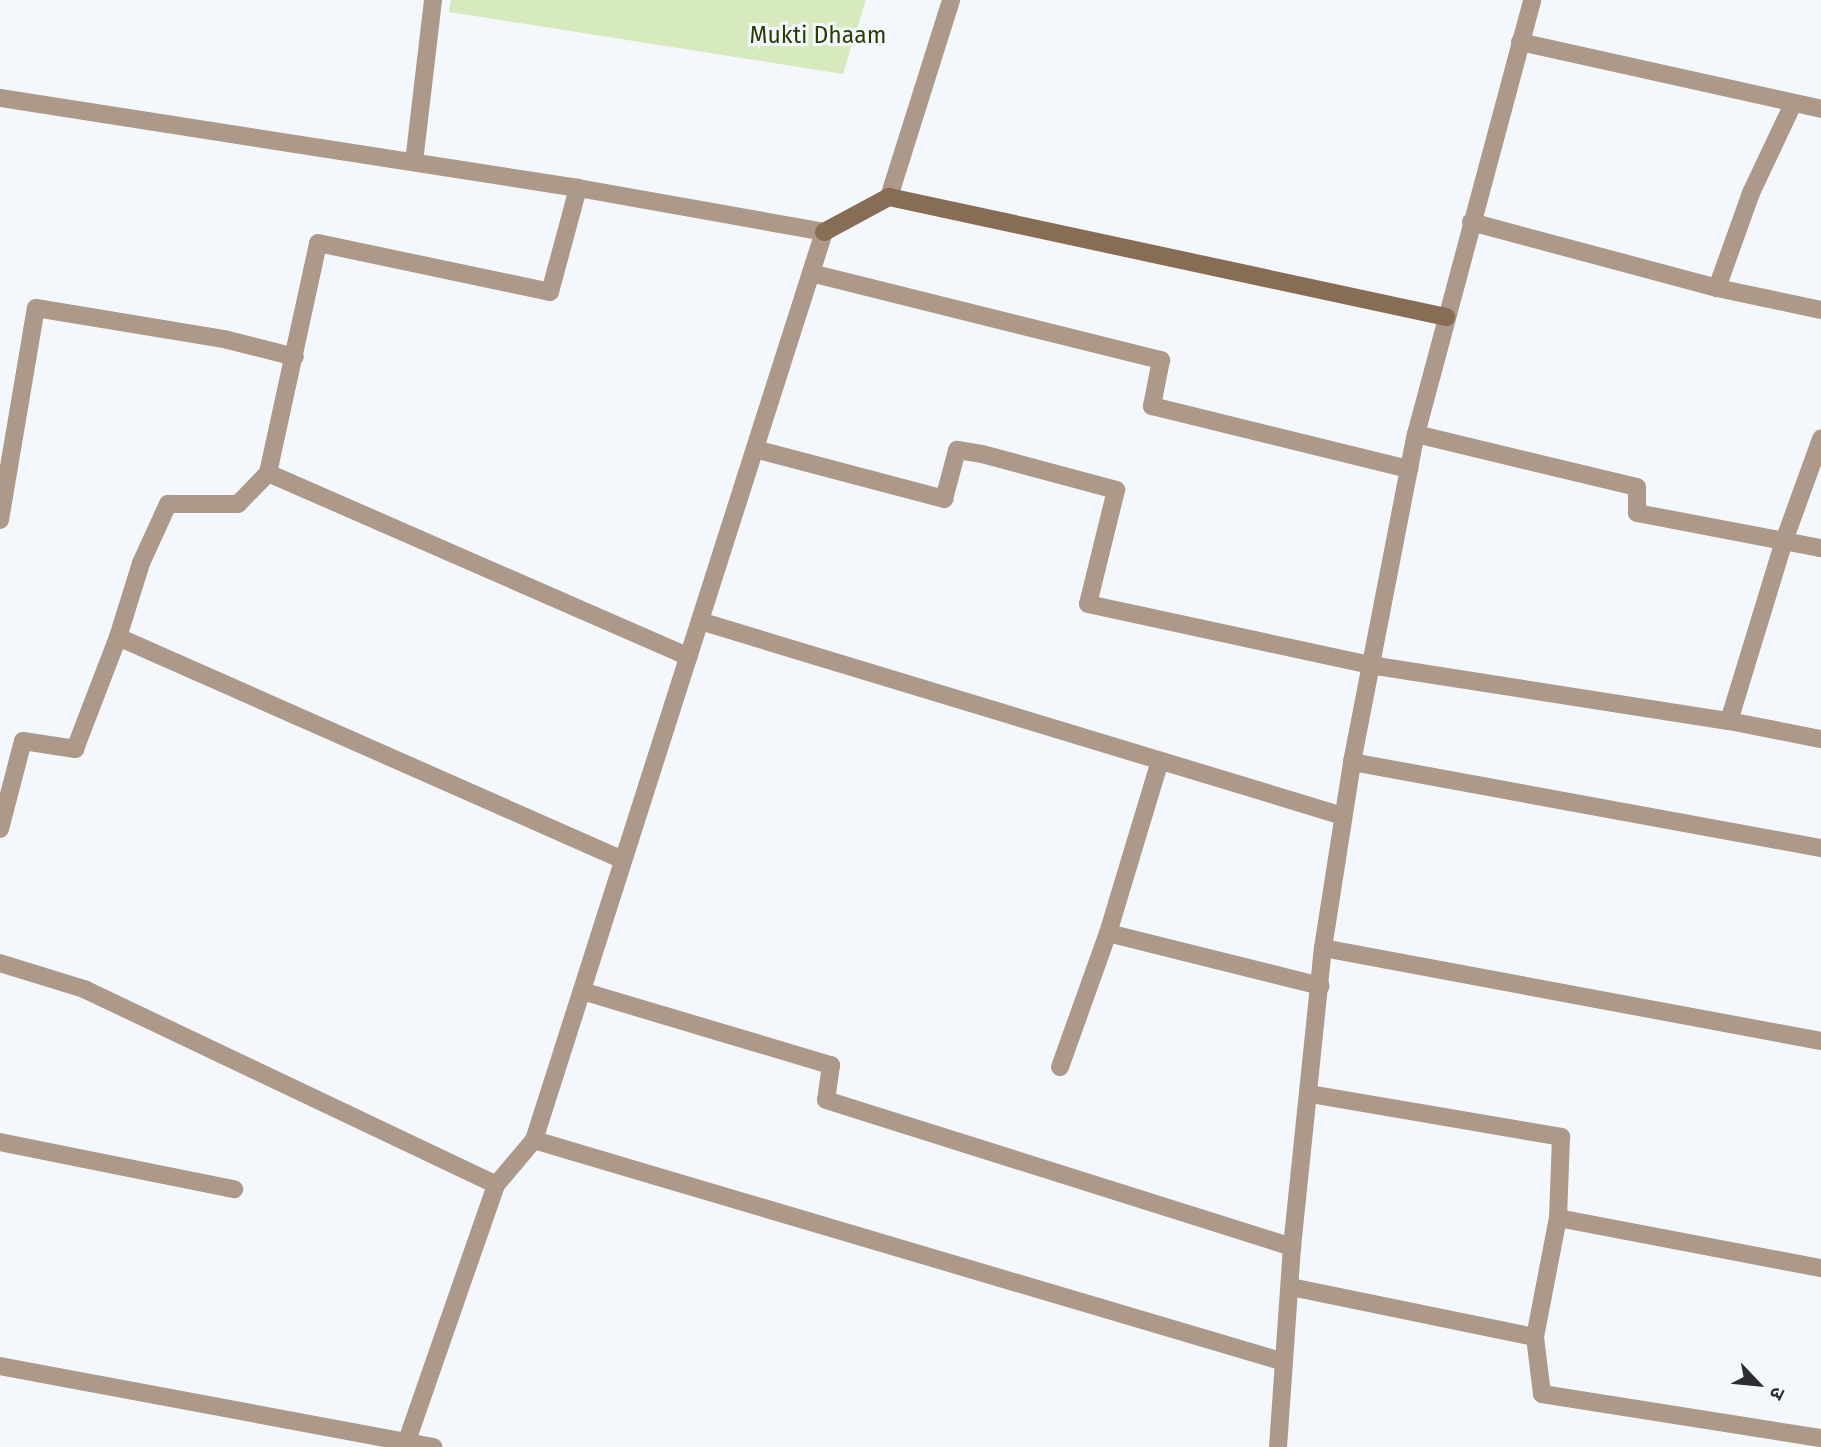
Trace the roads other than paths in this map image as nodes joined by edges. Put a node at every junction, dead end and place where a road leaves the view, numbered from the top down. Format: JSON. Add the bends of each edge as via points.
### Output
{"nodes":[{"id":1,"x":433,"y":0,"type":"edge"},
{"id":2,"x":951,"y":0,"type":"edge"},
{"id":3,"x":1532,"y":0,"type":"edge"},
{"id":4,"x":1520,"y":42,"type":"junction"},
{"id":5,"x":0,"y":98,"type":"edge"},
{"id":6,"x":1793,"y":104,"type":"junction"},
{"id":7,"x":1821,"y":109,"type":"edge"},
{"id":8,"x":414,"y":162,"type":"junction"},
{"id":9,"x":578,"y":188,"type":"junction"},
{"id":10,"x":889,"y":197,"type":"junction"},
{"id":11,"x":1471,"y":222,"type":"junction"},
{"id":12,"x":824,"y":232,"type":"junction"},
{"id":13,"x":811,"y":273,"type":"junction"},
{"id":14,"x":1717,"y":288,"type":"junction"},
{"id":15,"x":1821,"y":310,"type":"edge"},
{"id":16,"x":1446,"y":317,"type":"junction"},
{"id":17,"x":295,"y":356,"type":"junction"},
{"id":18,"x":1416,"y":434,"type":"junction"},
{"id":19,"x":1821,"y":439,"type":"edge"},
{"id":20,"x":755,"y":449,"type":"junction"},
{"id":21,"x":1409,"y":469,"type":"junction"},
{"id":22,"x":268,"y":473,"type":"junction"},
{"id":23,"x":0,"y":520,"type":"edge"},
{"id":24,"x":1784,"y":541,"type":"junction"},
{"id":25,"x":1821,"y":548,"type":"edge"},
{"id":26,"x":700,"y":621,"type":"junction"},
{"id":27,"x":118,"y":637,"type":"junction"},
{"id":28,"x":689,"y":657,"type":"junction"},
{"id":29,"x":1370,"y":665,"type":"junction"},
{"id":30,"x":1729,"y":721,"type":"junction"},
{"id":31,"x":1821,"y":739,"type":"edge"},
{"id":32,"x":1160,"y":761,"type":"junction"},
{"id":33,"x":1352,"y":762,"type":"junction"},
{"id":34,"x":1343,"y":816,"type":"junction"},
{"id":35,"x":0,"y":829,"type":"edge"},
{"id":36,"x":1821,"y":848,"type":"edge"},
{"id":37,"x":623,"y":860,"type":"junction"},
{"id":38,"x":1108,"y":933,"type":"junction"},
{"id":39,"x":1323,"y":948,"type":"junction"},
{"id":40,"x":0,"y":963,"type":"edge"},
{"id":41,"x":1321,"y":986,"type":"junction"},
{"id":42,"x":582,"y":991,"type":"junction"},
{"id":43,"x":1821,"y":1041,"type":"edge"},
{"id":44,"x":1060,"y":1067,"type":"dead end"},
{"id":45,"x":1310,"y":1094,"type":"junction"},
{"id":46,"x":534,"y":1140,"type":"junction"},
{"id":47,"x":0,"y":1142,"type":"edge"},
{"id":48,"x":496,"y":1185,"type":"junction"},
{"id":49,"x":234,"y":1189,"type":"dead end"},
{"id":50,"x":1558,"y":1218,"type":"junction"},
{"id":51,"x":1292,"y":1247,"type":"junction"},
{"id":52,"x":1821,"y":1268,"type":"edge"},
{"id":53,"x":1291,"y":1287,"type":"junction"},
{"id":54,"x":1535,"y":1337,"type":"junction"},
{"id":55,"x":1284,"y":1362,"type":"junction"},
{"id":56,"x":0,"y":1366,"type":"edge"},
{"id":57,"x":1821,"y":1438,"type":"edge"},
{"id":58,"x":407,"y":1440,"type":"junction"},
{"id":59,"x":438,"y":1446,"type":"edge"},
{"id":60,"x":1278,"y":1447,"type":"edge"}],
"edges":[{"from":1,"to":8,"type":"street"},
{"from":2,"to":10,"type":"street"},
{"from":3,"to":4,"type":"street"},
{"from":4,"to":6,"type":"street"},
{"from":4,"to":11,"type":"street"},
{"from":5,"to":8,"type":"street"},
{"from":6,"to":7,"type":"street"},
{"from":6,"to":14,"type":"street","via":[[1751,193]]},
{"from":8,"to":9,"type":"street"},
{"from":9,"to":12,"type":"street"},
{"from":9,"to":17,"type":"street","via":[[550,292],[318,243]]},
{"from":10,"to":12,"type":"street"},
{"from":10,"to":16,"type":"street"},
{"from":11,"to":14,"type":"street"},
{"from":11,"to":16,"type":"street"},
{"from":12,"to":13,"type":"street"},
{"from":13,"to":20,"type":"street"},
{"from":13,"to":21,"type":"street","via":[[1161,360],[1152,406]]},
{"from":14,"to":15,"type":"street"},
{"from":16,"to":18,"type":"street"},
{"from":17,"to":22,"type":"street"},
{"from":17,"to":23,"type":"street","via":[[36,307]]},
{"from":18,"to":21,"type":"street"},
{"from":18,"to":24,"type":"street","via":[[1637,487],[1637,513]]},
{"from":19,"to":24,"type":"street"},
{"from":20,"to":26,"type":"street"},
{"from":20,"to":29,"type":"street","via":[[944,499],[957,450],[1116,490],[1088,604]]},
{"from":21,"to":29,"type":"street"},
{"from":22,"to":27,"type":"street","via":[[238,504],[168,504],[141,563]]},
{"from":22,"to":28,"type":"street"},
{"from":24,"to":25,"type":"street"},
{"from":24,"to":30,"type":"street"},
{"from":26,"to":28,"type":"street"},
{"from":26,"to":32,"type":"street"},
{"from":27,"to":35,"type":"street","via":[[75,749],[23,741]]},
{"from":27,"to":37,"type":"street"},
{"from":28,"to":37,"type":"street"},
{"from":29,"to":30,"type":"street"},
{"from":29,"to":33,"type":"street"},
{"from":30,"to":31,"type":"street"},
{"from":32,"to":34,"type":"street"},
{"from":32,"to":38,"type":"street"},
{"from":33,"to":34,"type":"street"},
{"from":33,"to":36,"type":"street"},
{"from":34,"to":39,"type":"street"},
{"from":37,"to":42,"type":"street"},
{"from":38,"to":41,"type":"street"},
{"from":38,"to":44,"type":"street"},
{"from":39,"to":41,"type":"street"},
{"from":39,"to":43,"type":"street"},
{"from":40,"to":48,"type":"street","via":[[84,989]]},
{"from":41,"to":45,"type":"street"},
{"from":42,"to":46,"type":"street"},
{"from":42,"to":51,"type":"street","via":[[831,1065],[826,1100]]},
{"from":45,"to":50,"type":"street","via":[[1561,1137]]},
{"from":45,"to":51,"type":"street"},
{"from":46,"to":48,"type":"street"},
{"from":46,"to":55,"type":"street"},
{"from":47,"to":49,"type":"street"},
{"from":48,"to":58,"type":"street"},
{"from":50,"to":52,"type":"street"},
{"from":50,"to":54,"type":"street"},
{"from":51,"to":53,"type":"street"},
{"from":53,"to":54,"type":"street"},
{"from":53,"to":55,"type":"street"},
{"from":54,"to":57,"type":"street","via":[[1542,1394]]},
{"from":55,"to":60,"type":"street"},
{"from":56,"to":58,"type":"street"},
{"from":58,"to":59,"type":"street"}]}
